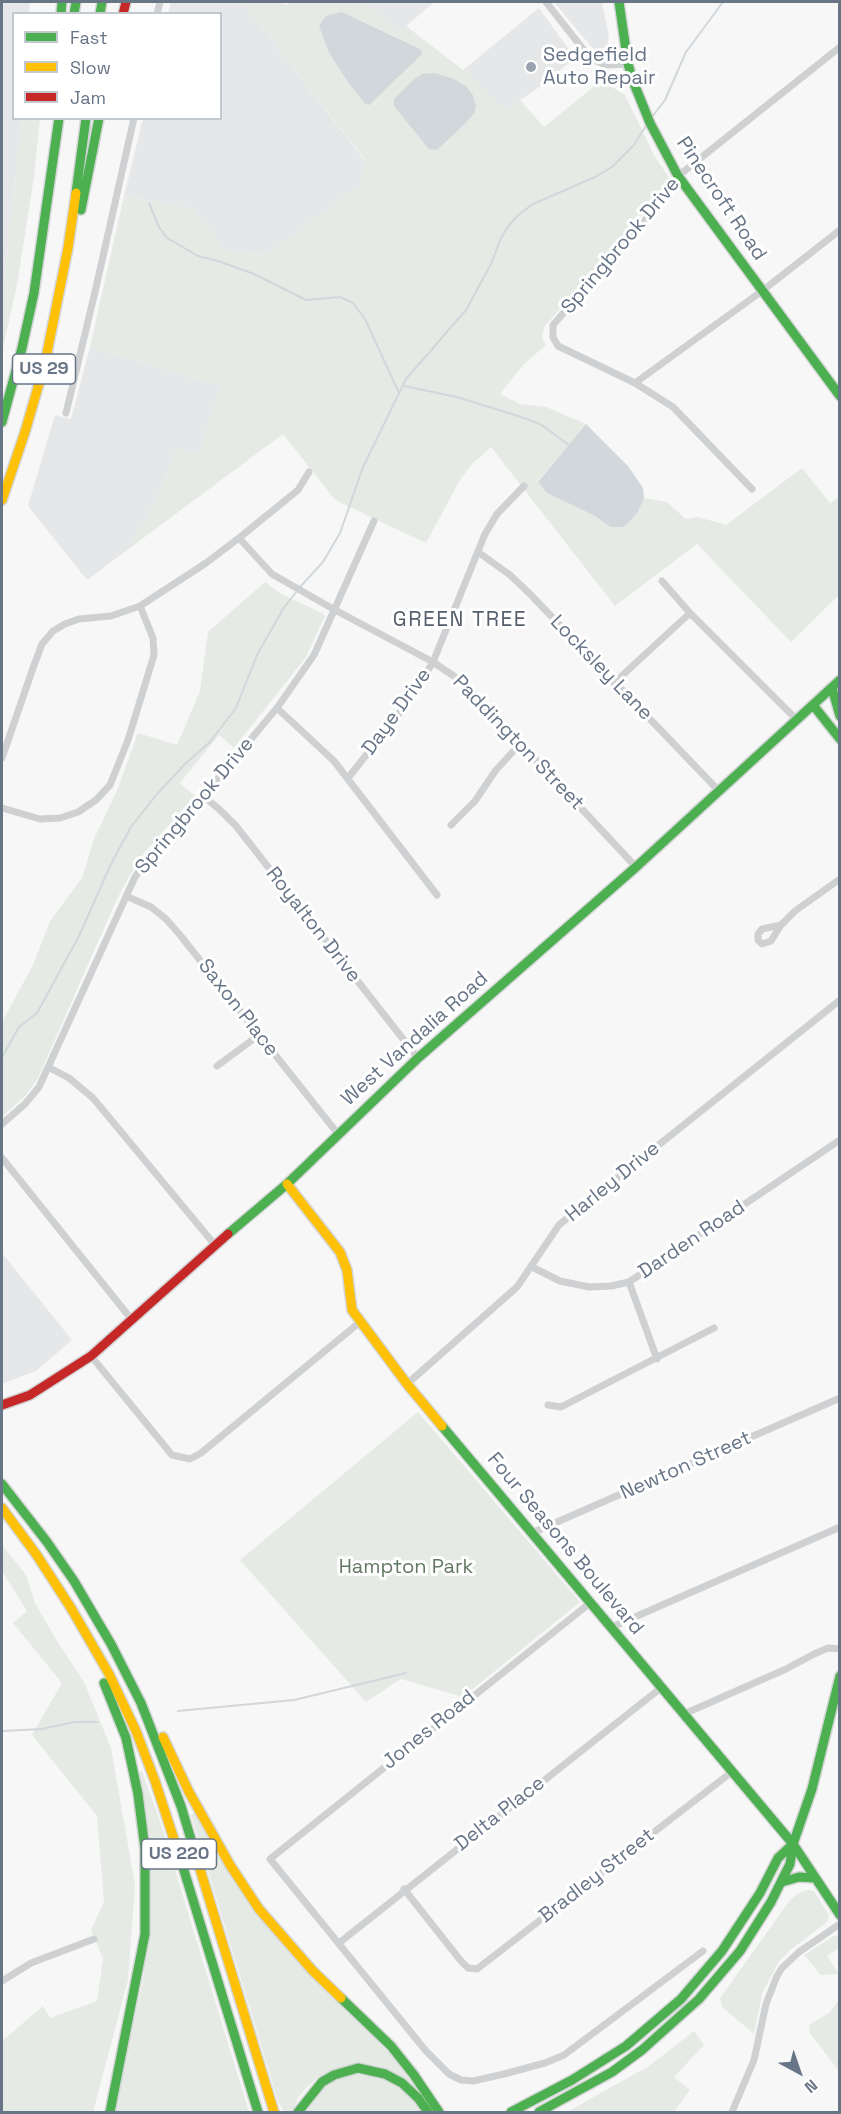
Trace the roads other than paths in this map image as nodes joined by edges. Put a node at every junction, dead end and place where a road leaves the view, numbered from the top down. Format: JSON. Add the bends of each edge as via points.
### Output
{"nodes":[{"id":1,"x":546,"y":2,"type":"edge"},
{"id":2,"x":619,"y":2,"type":"edge"},
{"id":3,"x":840,"y":47,"type":"edge"},
{"id":4,"x":628,"y":64,"type":"junction"},
{"id":5,"x":59,"y":120,"type":"edge"},
{"id":6,"x":86,"y":120,"type":"edge"},
{"id":7,"x":99,"y":120,"type":"edge"},
{"id":8,"x":134,"y":120,"type":"edge"},
{"id":9,"x":678,"y":176,"type":"junction"},
{"id":10,"x":840,"y":230,"type":"edge"},
{"id":11,"x":68,"y":248,"type":"junction"},
{"id":12,"x":762,"y":291,"type":"junction"},
{"id":13,"x":635,"y":383,"type":"junction"},
{"id":14,"x":840,"y":396,"type":"edge"},
{"id":15,"x":66,"y":413,"type":"dead end"},
{"id":16,"x":2,"y":422,"type":"edge"},
{"id":17,"x":309,"y":472,"type":"dead end"},
{"id":18,"x":524,"y":486,"type":"dead end"},
{"id":19,"x":752,"y":489,"type":"dead end"},
{"id":20,"x":2,"y":500,"type":"edge"},
{"id":21,"x":374,"y":521,"type":"dead end"},
{"id":22,"x":239,"y":538,"type":"junction"},
{"id":23,"x":478,"y":552,"type":"junction"},
{"id":24,"x":662,"y":581,"type":"dead end"},
{"id":25,"x":140,"y":606,"type":"junction"},
{"id":26,"x":335,"y":610,"type":"junction"},
{"id":27,"x":690,"y":613,"type":"junction"},
{"id":28,"x":433,"y":662,"type":"junction"},
{"id":29,"x":840,"y":680,"type":"edge"},
{"id":30,"x":614,"y":682,"type":"junction"},
{"id":31,"x":832,"y":688,"type":"junction"},
{"id":32,"x":813,"y":705,"type":"junction"},
{"id":33,"x":277,"y":708,"type":"junction"},
{"id":34,"x":840,"y":716,"type":"edge"},
{"id":35,"x":797,"y":720,"type":"junction"},
{"id":36,"x":840,"y":739,"type":"edge"},
{"id":37,"x":520,"y":744,"type":"junction"},
{"id":38,"x":2,"y":758,"type":"edge"},
{"id":39,"x":348,"y":778,"type":"junction"},
{"id":40,"x":719,"y":791,"type":"junction"},
{"id":41,"x":203,"y":796,"type":"junction"},
{"id":42,"x":2,"y":808,"type":"edge"},
{"id":43,"x":451,"y":825,"type":"dead end"},
{"id":44,"x":636,"y":867,"type":"junction"},
{"id":45,"x":840,"y":879,"type":"edge"},
{"id":46,"x":437,"y":895,"type":"dead end"},
{"id":47,"x":126,"y":896,"type":"junction"},
{"id":48,"x":781,"y":925,"type":"dead end"},
{"id":49,"x":840,"y":1000,"type":"edge"},
{"id":50,"x":259,"y":1035,"type":"junction"},
{"id":51,"x":418,"y":1059,"type":"junction"},
{"id":52,"x":217,"y":1066,"type":"dead end"},
{"id":53,"x":48,"y":1067,"type":"junction"},
{"id":54,"x":2,"y":1124,"type":"edge"},
{"id":55,"x":338,"y":1134,"type":"junction"},
{"id":56,"x":840,"y":1140,"type":"edge"},
{"id":57,"x":2,"y":1158,"type":"edge"},
{"id":58,"x":287,"y":1184,"type":"junction"},
{"id":59,"x":215,"y":1245,"type":"junction"},
{"id":60,"x":532,"y":1267,"type":"junction"},
{"id":61,"x":629,"y":1282,"type":"junction"},
{"id":62,"x":132,"y":1320,"type":"junction"},
{"id":63,"x":360,"y":1322,"type":"junction"},
{"id":64,"x":714,"y":1328,"type":"dead end"},
{"id":65,"x":91,"y":1356,"type":"junction"},
{"id":66,"x":657,"y":1359,"type":"junction"},
{"id":67,"x":407,"y":1384,"type":"junction"},
{"id":68,"x":840,"y":1398,"type":"edge"},
{"id":69,"x":2,"y":1405,"type":"edge"},
{"id":70,"x":548,"y":1405,"type":"dead end"},
{"id":71,"x":2,"y":1484,"type":"edge"},
{"id":72,"x":2,"y":1508,"type":"edge"},
{"id":73,"x":840,"y":1527,"type":"edge"},
{"id":74,"x":531,"y":1533,"type":"junction"},
{"id":75,"x":590,"y":1603,"type":"junction"},
{"id":76,"x":72,"y":1608,"type":"junction"},
{"id":77,"x":612,"y":1627,"type":"junction"},
{"id":78,"x":840,"y":1649,"type":"edge"},
{"id":79,"x":840,"y":1676,"type":"edge"},
{"id":80,"x":662,"y":1687,"type":"junction"},
{"id":81,"x":141,"y":1703,"type":"junction"},
{"id":82,"x":684,"y":1714,"type":"junction"},
{"id":83,"x":733,"y":1771,"type":"junction"},
{"id":84,"x":793,"y":1844,"type":"junction"},
{"id":85,"x":816,"y":1878,"type":"junction"},
{"id":86,"x":782,"y":1882,"type":"junction"},
{"id":87,"x":404,"y":1889,"type":"junction"},
{"id":88,"x":840,"y":1915,"type":"edge"},
{"id":89,"x":840,"y":1924,"type":"edge"},
{"id":90,"x":94,"y":1939,"type":"dead end"},
{"id":91,"x":339,"y":1943,"type":"junction"},
{"id":92,"x":703,"y":1951,"type":"dead end"},
{"id":93,"x":2,"y":1981,"type":"edge"},
{"id":94,"x":110,"y":2112,"type":"edge"},
{"id":95,"x":258,"y":2112,"type":"edge"},
{"id":96,"x":274,"y":2112,"type":"edge"},
{"id":97,"x":298,"y":2112,"type":"edge"},
{"id":98,"x":428,"y":2112,"type":"edge"},
{"id":99,"x":439,"y":2112,"type":"edge"},
{"id":100,"x":511,"y":2112,"type":"edge"},
{"id":101,"x":539,"y":2112,"type":"edge"},
{"id":102,"x":732,"y":2112,"type":"edge"}],
"edges":[{"from":1,"to":4,"type":"street","via":[[594,60]]},
{"from":2,"to":4,"type":"main road","name":"Pinecroft Road"},
{"from":3,"to":9,"type":"street","name":"Springbrook Drive"},
{"from":4,"to":9,"type":"main road","name":"Pinecroft Road","via":[[650,123]]},
{"from":5,"to":16,"type":"main road","number":"US 29","via":[[34,293]]},
{"from":6,"to":11,"type":"main road","number":"US 29"},
{"from":7,"to":11,"type":"main road","via":[[78,224]]},
{"from":8,"to":15,"type":"street"},
{"from":9,"to":12,"type":"main road","name":"Pinecroft Road"},
{"from":9,"to":13,"type":"street","name":"Springbrook Drive","via":[[666,196],[553,326],[558,346]]},
{"from":10,"to":12,"type":"street"},
{"from":11,"to":20,"type":"main road","number":"US 29","via":[[45,363]]},
{"from":12,"to":13,"type":"street"},
{"from":12,"to":14,"type":"main road","name":"Pinecroft Road"},
{"from":13,"to":19,"type":"street","via":[[673,407]]},
{"from":17,"to":22,"type":"street","via":[[298,489]]},
{"from":18,"to":23,"type":"street","name":"Daye Drive","via":[[497,514]]},
{"from":21,"to":26,"type":"street","name":"Springbrook Drive"},
{"from":22,"to":25,"type":"street"},
{"from":22,"to":26,"type":"street","name":"Paddington Street","via":[[272,574]]},
{"from":23,"to":28,"type":"street","name":"Daye Drive"},
{"from":23,"to":30,"type":"street","name":"Locksley Lane","via":[[510,575]]},
{"from":24,"to":27,"type":"street"},
{"from":25,"to":38,"type":"street","via":[[111,616],[79,619],[53,631],[42,644]]},
{"from":25,"to":42,"type":"street","via":[[153,638],[154,655],[110,785],[78,812],[60,818],[40,819]]},
{"from":26,"to":28,"type":"street","name":"Paddington Street"},
{"from":26,"to":33,"type":"street","name":"Springbrook Drive","via":[[314,655]]},
{"from":27,"to":30,"type":"street"},
{"from":27,"to":35,"type":"street"},
{"from":28,"to":37,"type":"street","name":"Paddington Street","via":[[464,683]]},
{"from":28,"to":39,"type":"street","name":"Daye Drive","via":[[412,697]]},
{"from":29,"to":31,"type":"main road","name":"West Vandalia Road"},
{"from":30,"to":40,"type":"street","name":"Locksley Lane"},
{"from":31,"to":32,"type":"main road","name":"West Vandalia Road"},
{"from":31,"to":34,"type":"main road"},
{"from":32,"to":35,"type":"main road","name":"West Vandalia Road"},
{"from":32,"to":36,"type":"main road"},
{"from":33,"to":39,"type":"street","via":[[319,745]]},
{"from":33,"to":41,"type":"street","name":"Springbrook Drive"},
{"from":35,"to":40,"type":"main road","name":"West Vandalia Road"},
{"from":37,"to":43,"type":"street"},
{"from":37,"to":44,"type":"street","name":"Paddington Street"},
{"from":39,"to":46,"type":"street"},
{"from":40,"to":44,"type":"main road","name":"West Vandalia Road"},
{"from":41,"to":47,"type":"street","name":"Springbrook Drive","via":[[150,855]]},
{"from":41,"to":51,"type":"street","name":"Royalton Drive","via":[[236,825]]},
{"from":44,"to":51,"type":"main road","name":"West Vandalia Road"},
{"from":45,"to":48,"type":"street","via":[[808,900]]},
{"from":47,"to":50,"type":"street","name":"Saxon Place","via":[[166,919]]},
{"from":47,"to":53,"type":"street","name":"Springbrook Drive"},
{"from":49,"to":60,"type":"street","name":"Harley Drive","via":[[576,1210],[560,1225]]},
{"from":50,"to":52,"type":"street"},
{"from":50,"to":55,"type":"street","name":"Saxon Place"},
{"from":51,"to":55,"type":"main road","name":"West Vandalia Road"},
{"from":53,"to":54,"type":"street","name":"Springbrook Drive","via":[[39,1087]]},
{"from":53,"to":59,"type":"street","via":[[93,1098]]},
{"from":55,"to":58,"type":"main road","name":"West Vandalia Road"},
{"from":56,"to":61,"type":"street","name":"Darden Road"},
{"from":57,"to":62,"type":"street"},
{"from":58,"to":59,"type":"main road","name":"West Vandalia Road"},
{"from":58,"to":63,"type":"main road","name":"Four Seasons Boulevard","via":[[340,1252],[347,1270],[352,1310]]},
{"from":59,"to":62,"type":"main road","name":"West Vandalia Road"},
{"from":60,"to":61,"type":"street","name":"Darden Road","via":[[560,1281],[589,1287]]},
{"from":60,"to":67,"type":"street","name":"Harley Drive","via":[[502,1302]]},
{"from":61,"to":66,"type":"street"},
{"from":62,"to":65,"type":"main road","name":"West Vandalia Road"},
{"from":63,"to":65,"type":"street","via":[[190,1459],[172,1455]]},
{"from":63,"to":67,"type":"main road","name":"Four Seasons Boulevard"},
{"from":64,"to":66,"type":"street"},
{"from":65,"to":69,"type":"main road","name":"West Vandalia Road","via":[[39,1390]]},
{"from":66,"to":70,"type":"street","via":[[561,1407]]},
{"from":67,"to":74,"type":"main road","name":"Four Seasons Boulevard"},
{"from":68,"to":74,"type":"street","name":"Newton Street"},
{"from":71,"to":81,"type":"main road","number":"US 220","via":[[74,1581]]},
{"from":72,"to":76,"type":"main road","number":"US 220"},
{"from":73,"to":77,"type":"street"},
{"from":74,"to":75,"type":"main road","name":"Four Seasons Boulevard"},
{"from":75,"to":77,"type":"main road","name":"Four Seasons Boulevard"},
{"from":75,"to":91,"type":"street","name":"Jones Road","via":[[270,1859]]},
{"from":76,"to":94,"type":"main road","via":[[126,1738],[145,1849],[145,1934]]},
{"from":76,"to":95,"type":"main road","number":"US 220","via":[[123,1702],[155,1780]]},
{"from":77,"to":80,"type":"main road","name":"Four Seasons Boulevard"},
{"from":78,"to":82,"type":"street","via":[[814,1653]]},
{"from":79,"to":84,"type":"main road","via":[[812,1789]]},
{"from":80,"to":82,"type":"main road","name":"Four Seasons Boulevard"},
{"from":80,"to":87,"type":"street","name":"Delta Place"},
{"from":81,"to":96,"type":"main road","number":"US 220","via":[[180,1806]]},
{"from":81,"to":99,"type":"main road","via":[[155,1720],[195,1802],[259,1909],[312,1970],[391,2046]]},
{"from":82,"to":83,"type":"main road","name":"Four Seasons Boulevard"},
{"from":83,"to":84,"type":"main road","name":"Four Seasons Boulevard"},
{"from":83,"to":87,"type":"street","name":"Bradley Street","via":[[477,1969],[468,1968],[461,1961]]},
{"from":84,"to":85,"type":"main road","name":"Four Seasons Boulevard"},
{"from":84,"to":86,"type":"main road"},
{"from":84,"to":100,"type":"main road","via":[[778,1858],[722,1951],[681,1999],[626,2046]]},
{"from":85,"to":86,"type":"main road"},
{"from":85,"to":88,"type":"main road","name":"Four Seasons Boulevard"},
{"from":86,"to":101,"type":"main road","via":[[740,1951],[672,2025],[612,2072]]},
{"from":87,"to":91,"type":"street","name":"Delta Place"},
{"from":89,"to":102,"type":"street","via":[[790,1959],[777,1976],[766,2004],[754,2060]]},
{"from":90,"to":93,"type":"street","via":[[31,1963]]},
{"from":91,"to":92,"type":"street","via":[[426,2051],[449,2074],[473,2081],[564,2055]]},
{"from":97,"to":98,"type":"main road","via":[[322,2082],[334,2074],[358,2068],[385,2074],[402,2083]]}]}
